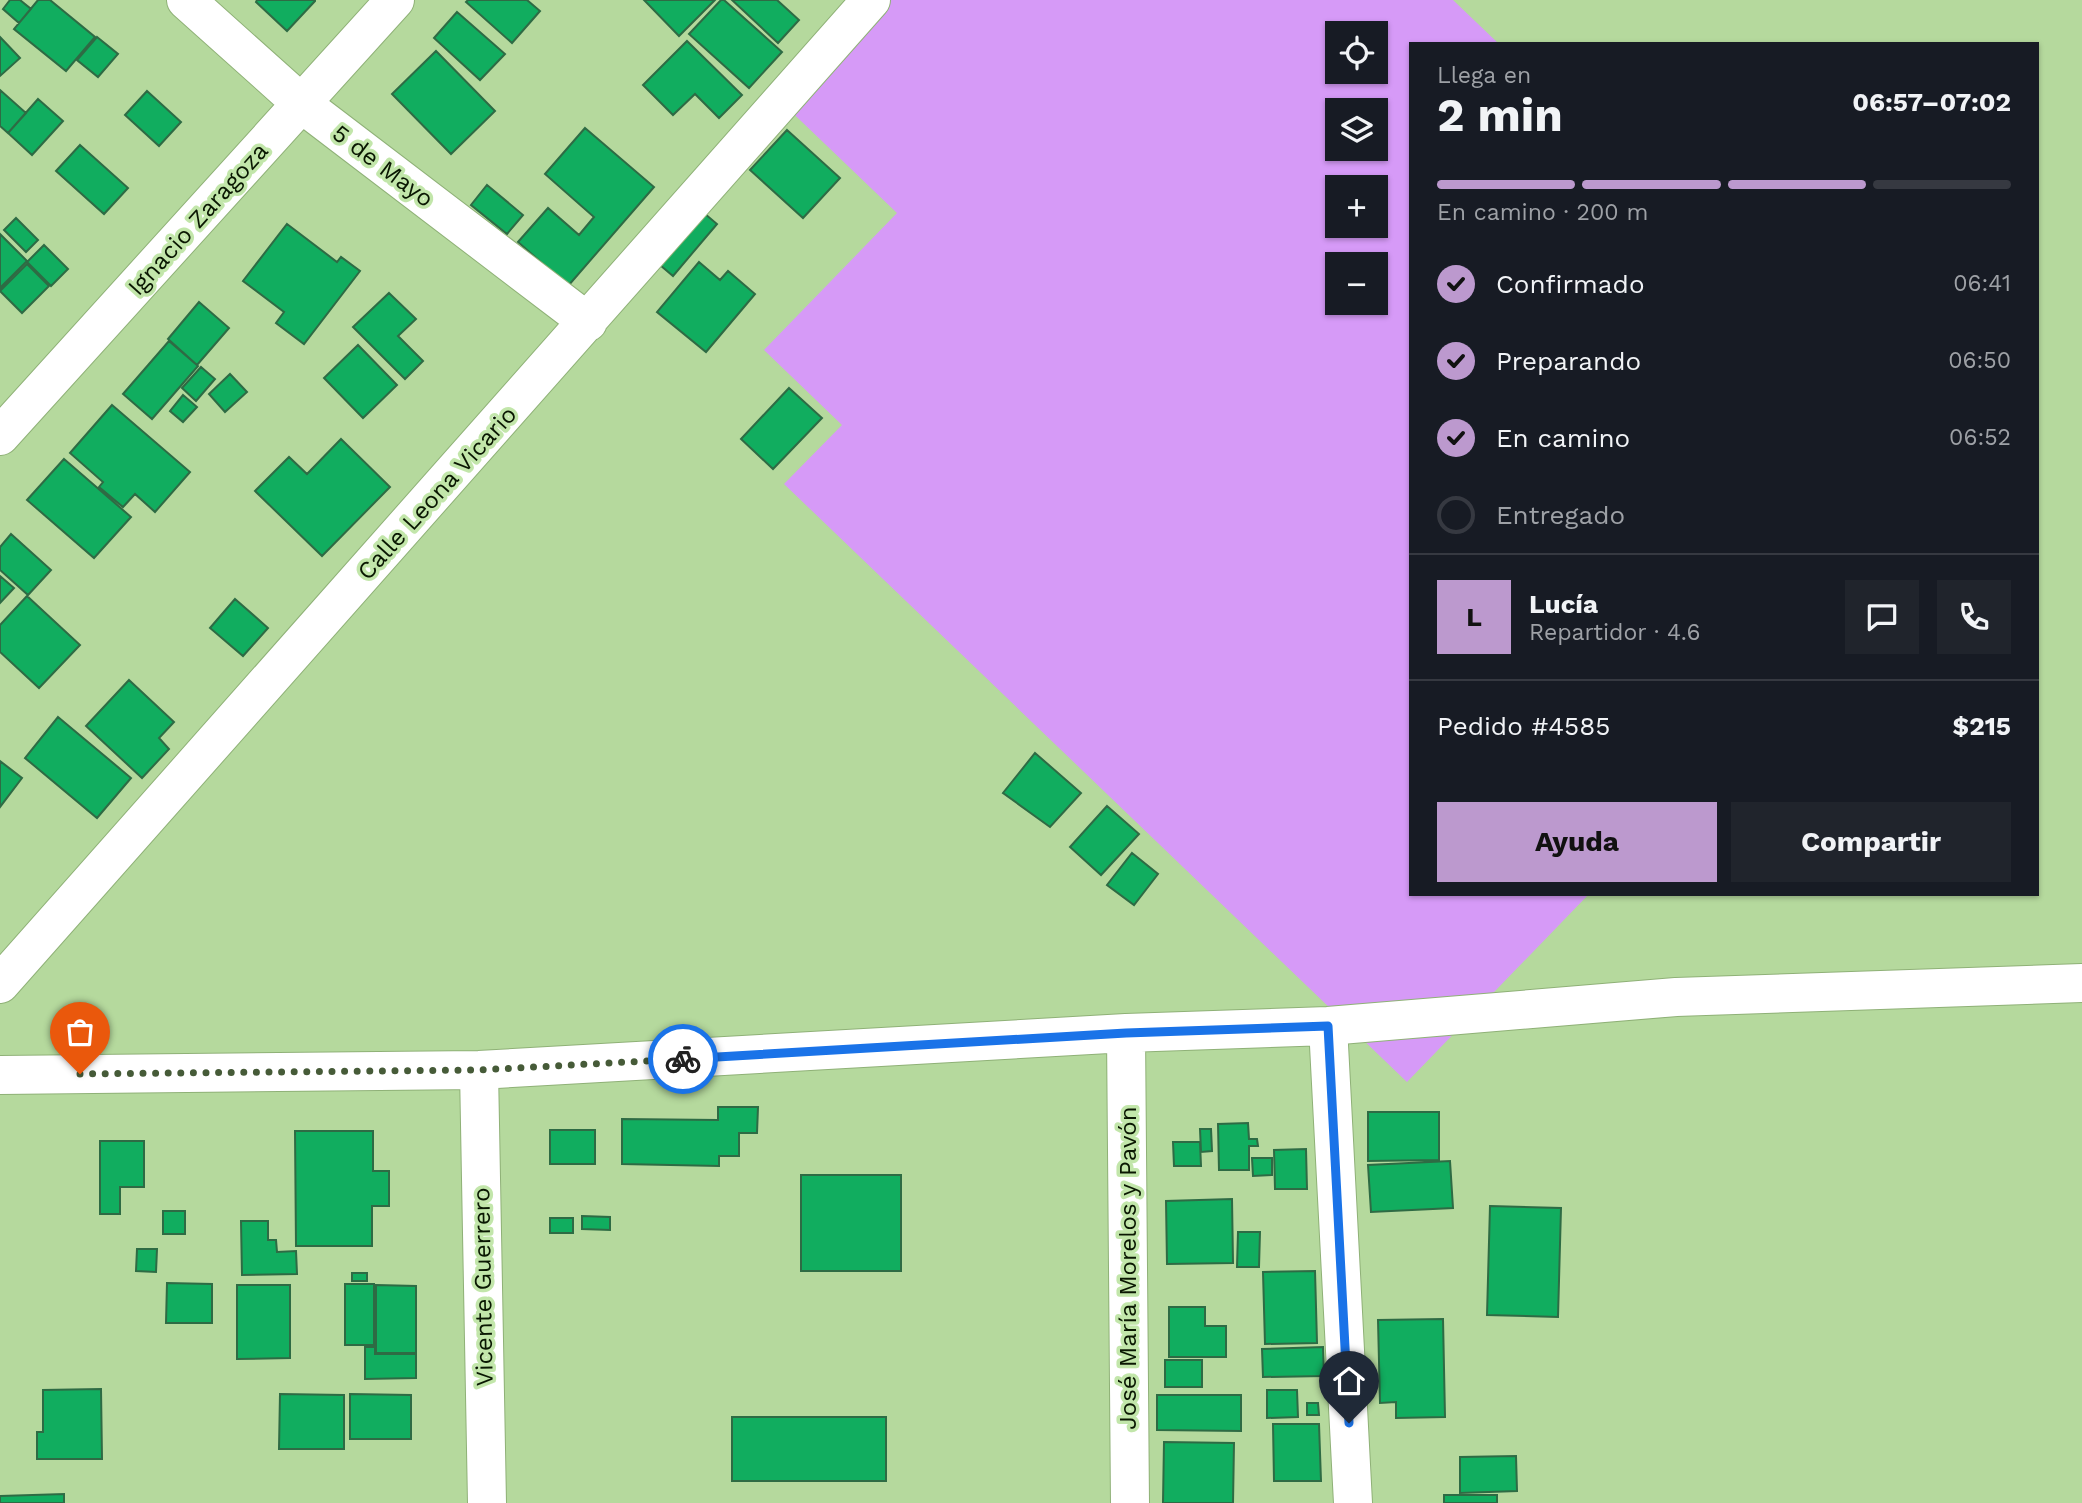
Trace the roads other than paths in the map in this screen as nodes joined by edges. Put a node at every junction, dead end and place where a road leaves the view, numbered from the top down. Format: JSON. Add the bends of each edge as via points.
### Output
{"nodes":[{"id":1,"x":186,"y":0,"type":"edge"},
{"id":2,"x":395,"y":0,"type":"edge"},
{"id":3,"x":871,"y":0,"type":"edge"},
{"id":4,"x":302,"y":104,"type":"junction"},
{"id":5,"x":588,"y":322,"type":"junction"},
{"id":6,"x":0,"y":436,"type":"edge"},
{"id":7,"x":2082,"y":983,"type":"edge"},
{"id":8,"x":0,"y":984,"type":"edge"},
{"id":9,"x":1328,"y":1026,"type":"junction"},
{"id":10,"x":1126,"y":1033,"type":"junction"},
{"id":11,"x":479,"y":1070,"type":"junction"},
{"id":12,"x":0,"y":1075,"type":"edge"},
{"id":13,"x":487,"y":1503,"type":"edge"},
{"id":14,"x":1130,"y":1503,"type":"edge"},
{"id":15,"x":1353,"y":1503,"type":"edge"}],
"edges":[{"from":1,"to":4,"type":"street","name":"5 de Mayo"},
{"from":2,"to":4,"type":"street","name":"Ignacio Zaragoza"},
{"from":3,"to":5,"type":"street","name":"Calle Leona Vicario"},
{"from":4,"to":5,"type":"street","name":"5 de Mayo"},
{"from":4,"to":6,"type":"street","name":"Ignacio Zaragoza"},
{"from":5,"to":8,"type":"street","name":"Calle Leona Vicario"},
{"from":7,"to":9,"type":"street","via":[[1676,997]]},
{"from":9,"to":10,"type":"street"},
{"from":9,"to":15,"type":"street"},
{"from":10,"to":11,"type":"street"},
{"from":10,"to":14,"type":"street","name":"José María Morelos y Pavón"},
{"from":11,"to":12,"type":"street"},
{"from":11,"to":13,"type":"street","name":"Vicente Guerrero"}]}
